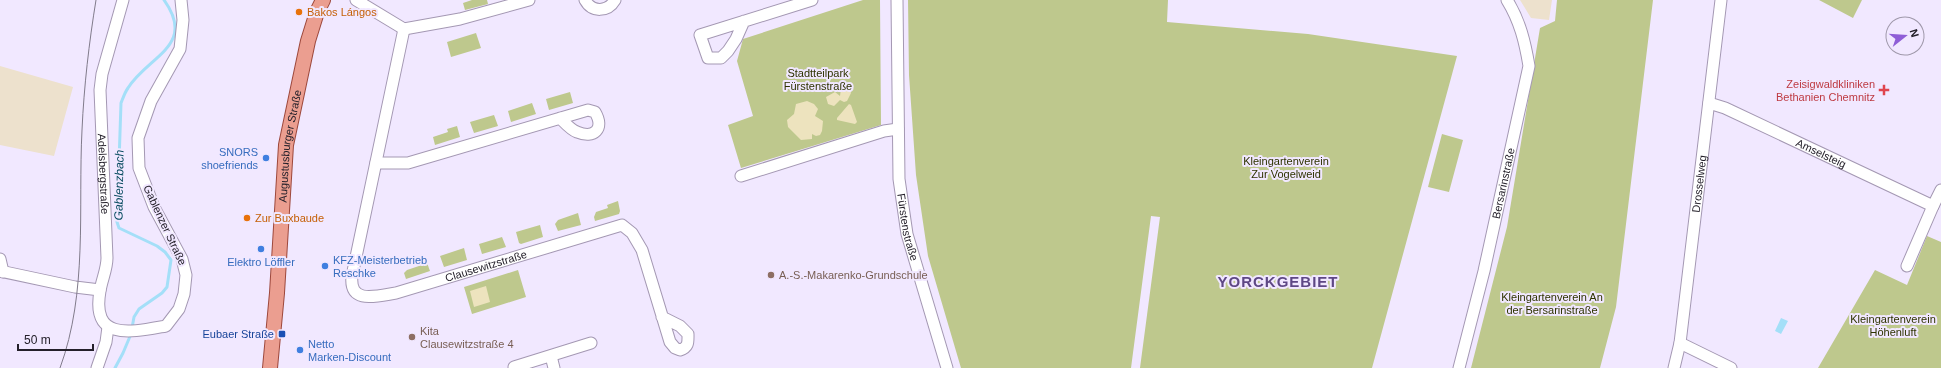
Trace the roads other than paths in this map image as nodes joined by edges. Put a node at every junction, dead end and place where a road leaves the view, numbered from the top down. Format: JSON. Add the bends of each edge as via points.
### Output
{"nodes":[{"id":1,"x":123,"y":0,"type":"edge"},
{"id":2,"x":181,"y":0,"type":"edge"},
{"id":3,"x":323,"y":0,"type":"edge"},
{"id":4,"x":356,"y":0,"type":"edge"},
{"id":5,"x":529,"y":0,"type":"edge"},
{"id":6,"x":585,"y":0,"type":"edge"},
{"id":7,"x":615,"y":0,"type":"edge"},
{"id":8,"x":812,"y":0,"type":"edge"},
{"id":9,"x":897,"y":0,"type":"edge"},
{"id":10,"x":1507,"y":0,"type":"edge"},
{"id":11,"x":1721,"y":0,"type":"edge"},
{"id":12,"x":744,"y":21,"type":"dead end"},
{"id":13,"x":404,"y":29,"type":"junction"},
{"id":14,"x":1709,"y":103,"type":"junction"},
{"id":15,"x":560,"y":118,"type":"dead end"},
{"id":16,"x":898,"y":129,"type":"junction"},
{"id":17,"x":376,"y":163,"type":"junction"},
{"id":18,"x":741,"y":176,"type":"dead end"},
{"id":19,"x":1941,"y":190,"type":"edge"},
{"id":20,"x":1933,"y":206,"type":"junction"},
{"id":21,"x":0,"y":259,"type":"edge"},
{"id":22,"x":1907,"y":266,"type":"dead end"},
{"id":23,"x":1,"y":272,"type":"edge"},
{"id":24,"x":100,"y":290,"type":"junction"},
{"id":25,"x":662,"y":317,"type":"dead end"},
{"id":26,"x":108,"y":327,"type":"junction"},
{"id":27,"x":591,"y":343,"type":"dead end"},
{"id":28,"x":1680,"y":343,"type":"junction"},
{"id":29,"x":551,"y":356,"type":"junction"},
{"id":30,"x":514,"y":367,"type":"dead end"},
{"id":31,"x":97,"y":368,"type":"edge"},
{"id":32,"x":270,"y":368,"type":"edge"},
{"id":33,"x":554,"y":368,"type":"edge"},
{"id":34,"x":947,"y":368,"type":"edge"},
{"id":35,"x":1458,"y":368,"type":"edge"},
{"id":36,"x":1674,"y":368,"type":"edge"},
{"id":37,"x":1731,"y":368,"type":"edge"}],
"edges":[{"from":1,"to":24,"type":"street","name":"Adelsbergstraße","via":[[102,74],[100,90],[107,258],[107,268]]},
{"from":2,"to":26,"type":"street","name":"Gablenzer Straße","via":[[183,20],[180,49],[151,101],[138,138],[139,168],[154,207],[182,259],[186,275],[184,294],[179,309],[166,326],[138,331]]},
{"from":3,"to":32,"type":"main road","name":"Augustusburger Straße","via":[[308,41],[286,145]]},
{"from":4,"to":13,"type":"street"},
{"from":5,"to":13,"type":"street","via":[[460,19]]},
{"from":6,"to":7,"type":"street","via":[[591,7],[602,10],[612,5]]},
{"from":8,"to":12,"type":"street"},
{"from":9,"to":16,"type":"street","name":"Fürstenstraße"},
{"from":10,"to":35,"type":"street","name":"Bersarinstraße","via":[[1524,36],[1529,66],[1484,271]]},
{"from":11,"to":14,"type":"street","name":"Drosselweg"},
{"from":13,"to":17,"type":"street","name":"Clausewitzstraße"},
{"from":14,"to":20,"type":"street","name":"Amselsteig","via":[[1725,108]]},
{"from":14,"to":28,"type":"street","name":"Drosselweg"},
{"from":15,"to":17,"type":"street","via":[[408,163]]},
{"from":16,"to":18,"type":"street"},
{"from":16,"to":34,"type":"street","name":"Fürstenstraße","via":[[899,179],[907,234]]},
{"from":17,"to":25,"type":"street","name":"Clausewitzstraße","via":[[352,276],[351,284],[359,295],[373,297],[396,293],[622,225],[632,232],[642,250]]},
{"from":19,"to":20,"type":"street"},
{"from":20,"to":22,"type":"street"},
{"from":21,"to":23,"type":"street"},
{"from":23,"to":24,"type":"street","via":[[75,288]]},
{"from":24,"to":26,"type":"street","name":"Adelsbergstraße","via":[[99,313],[102,322]]},
{"from":26,"to":31,"type":"street"},
{"from":27,"to":29,"type":"street"},
{"from":28,"to":36,"type":"street","name":"Drosselweg"},
{"from":28,"to":37,"type":"street"},
{"from":29,"to":30,"type":"street"},
{"from":29,"to":33,"type":"street"}]}
